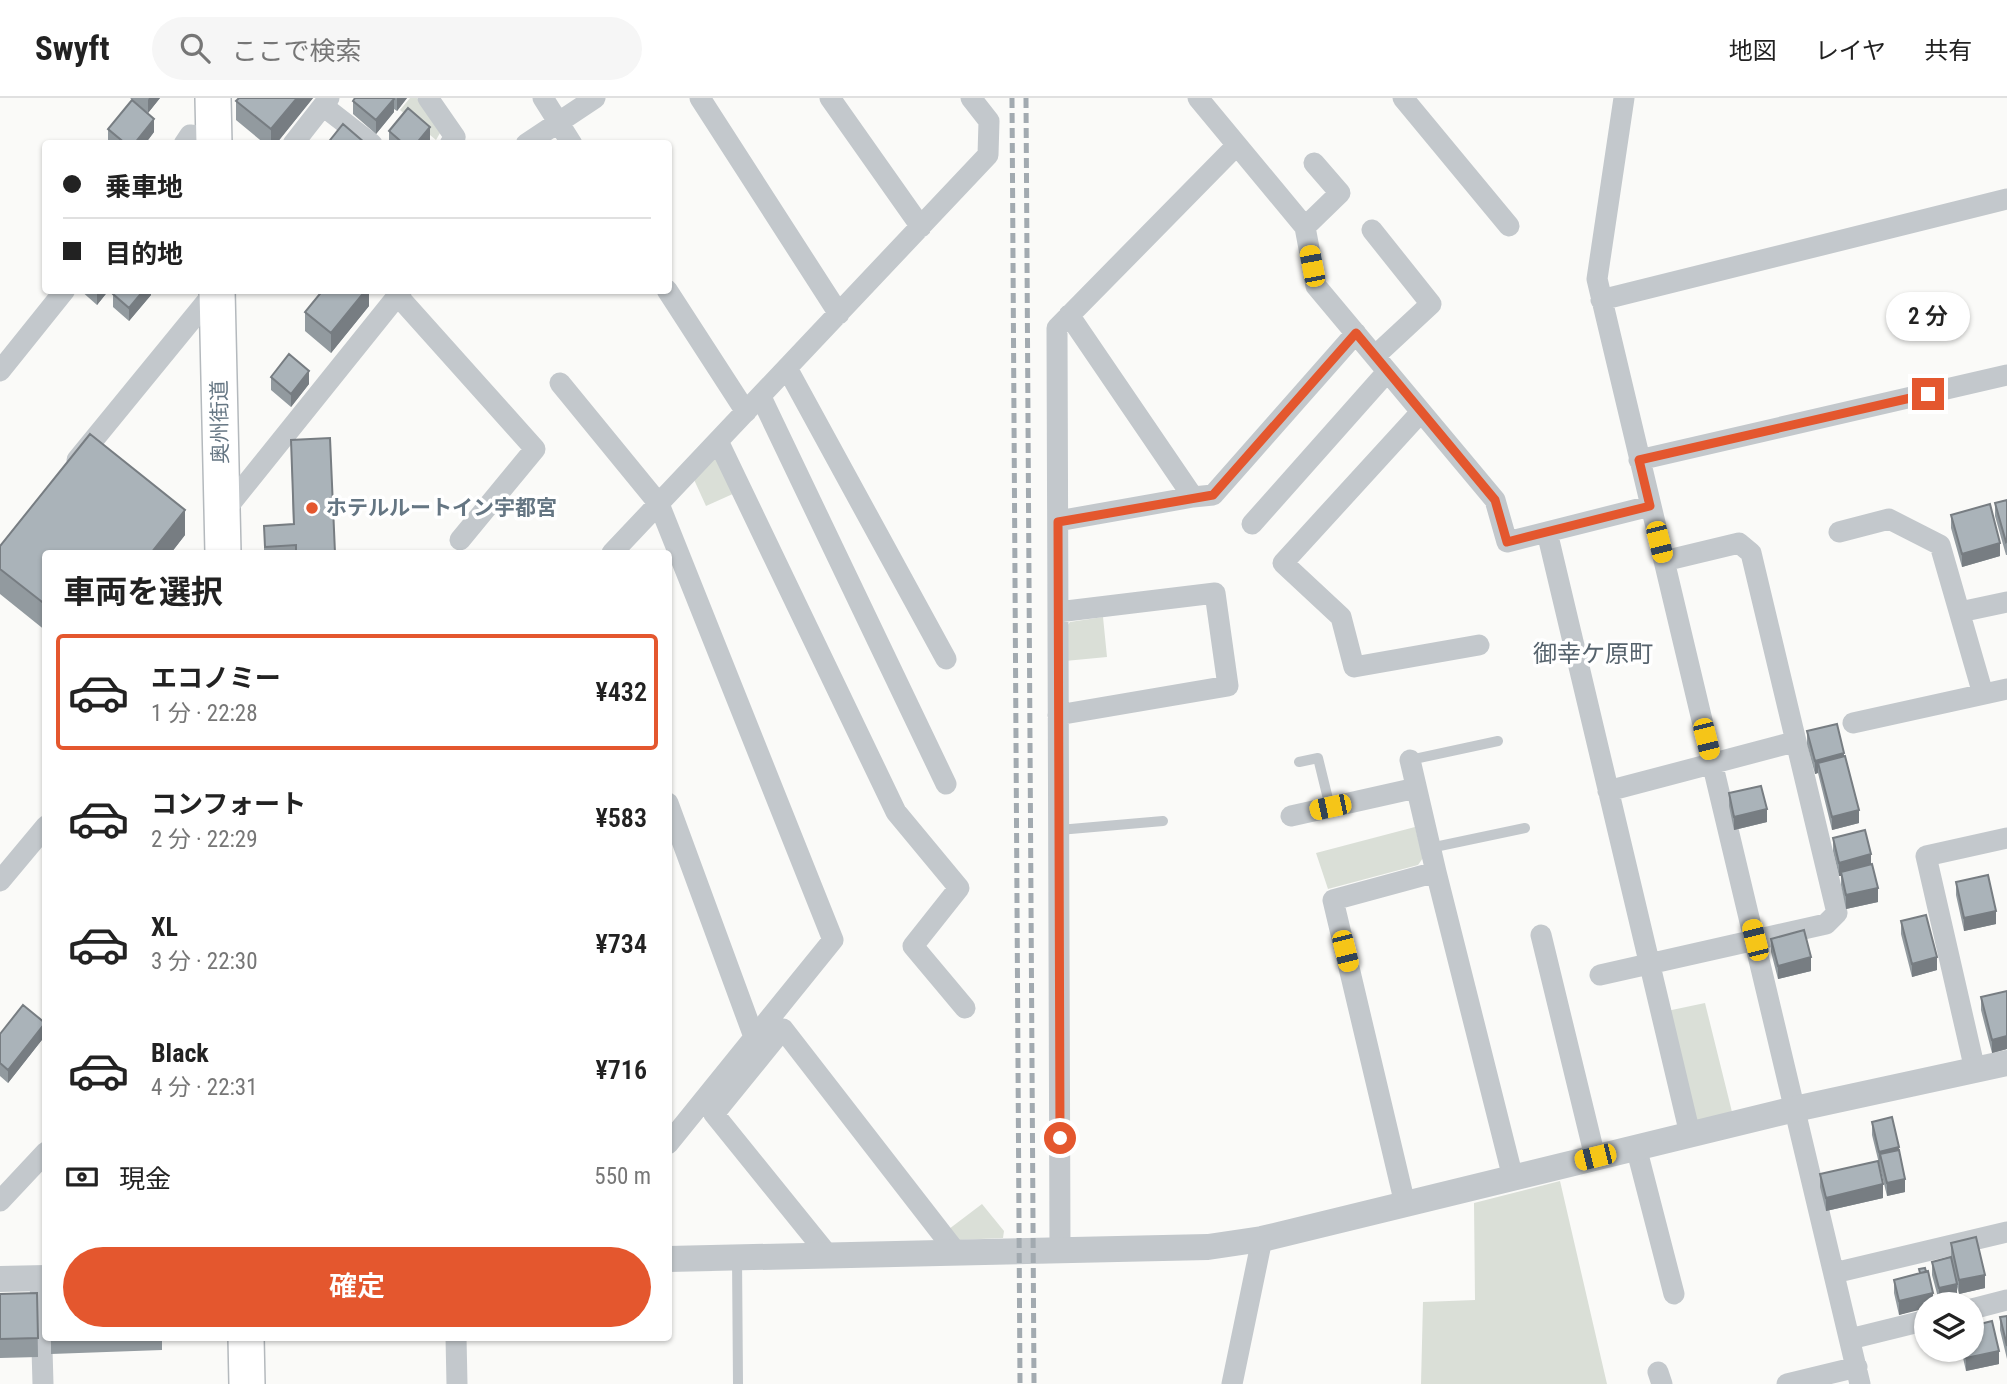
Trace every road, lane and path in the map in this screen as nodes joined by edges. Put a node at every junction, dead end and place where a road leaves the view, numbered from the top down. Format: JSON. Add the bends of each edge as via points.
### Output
{"nodes":[{"id":1,"x":213,"y":98,"type":"edge"},
{"id":2,"x":428,"y":98,"type":"edge"},
{"id":3,"x":543,"y":98,"type":"edge"},
{"id":4,"x":595,"y":98,"type":"edge"},
{"id":5,"x":700,"y":98,"type":"edge"},
{"id":6,"x":830,"y":98,"type":"edge"},
{"id":7,"x":971,"y":98,"type":"edge"},
{"id":8,"x":1198,"y":98,"type":"edge"},
{"id":9,"x":1402,"y":98,"type":"edge"},
{"id":10,"x":1624,"y":98,"type":"edge"},
{"id":11,"x":326,"y":102,"type":"edge"},
{"id":12,"x":558,"y":122,"type":"junction"},
{"id":13,"x":204,"y":140,"type":"edge"},
{"id":14,"x":296,"y":140,"type":"edge"},
{"id":15,"x":368,"y":140,"type":"edge"},
{"id":16,"x":453,"y":140,"type":"edge"},
{"id":17,"x":532,"y":140,"type":"edge"},
{"id":18,"x":569,"y":140,"type":"edge"},
{"id":19,"x":1237,"y":145,"type":"junction"},
{"id":20,"x":1314,"y":163,"type":"dead end"},
{"id":21,"x":2007,"y":198,"type":"edge"},
{"id":22,"x":1509,"y":226,"type":"dead end"},
{"id":23,"x":921,"y":227,"type":"junction"},
{"id":24,"x":1305,"y":227,"type":"junction"},
{"id":25,"x":1372,"y":230,"type":"dead end"},
{"id":26,"x":62,"y":294,"type":"edge"},
{"id":27,"x":213,"y":294,"type":"edge"},
{"id":28,"x":216,"y":294,"type":"edge"},
{"id":29,"x":399,"y":294,"type":"edge"},
{"id":30,"x":401,"y":294,"type":"edge"},
{"id":31,"x":670,"y":294,"type":"edge"},
{"id":32,"x":1601,"y":300,"type":"junction"},
{"id":33,"x":839,"y":314,"type":"junction"},
{"id":34,"x":1069,"y":315,"type":"junction"},
{"id":35,"x":1356,"y":333,"type":"junction"},
{"id":36,"x":1381,"y":364,"type":"junction"},
{"id":37,"x":788,"y":368,"type":"junction"},
{"id":38,"x":0,"y":371,"type":"edge"},
{"id":39,"x":2007,"y":375,"type":"edge"},
{"id":40,"x":560,"y":383,"type":"dead end"},
{"id":41,"x":761,"y":397,"type":"junction"},
{"id":42,"x":746,"y":412,"type":"junction"},
{"id":43,"x":1422,"y":412,"type":"junction"},
{"id":44,"x":718,"y":441,"type":"junction"},
{"id":45,"x":1639,"y":460,"type":"junction"},
{"id":46,"x":66,"y":474,"type":"edge"},
{"id":47,"x":1193,"y":497,"type":"junction"},
{"id":48,"x":659,"y":504,"type":"junction"},
{"id":49,"x":1650,"y":506,"type":"junction"},
{"id":50,"x":222,"y":514,"type":"junction"},
{"id":51,"x":1058,"y":522,"type":"junction"},
{"id":52,"x":1252,"y":524,"type":"dead end"},
{"id":53,"x":1547,"y":532,"type":"junction"},
{"id":54,"x":1839,"y":533,"type":"dead end"},
{"id":55,"x":460,"y":540,"type":"dead end"},
{"id":56,"x":223,"y":550,"type":"edge"},
{"id":57,"x":615,"y":550,"type":"edge"},
{"id":58,"x":1664,"y":561,"type":"junction"},
{"id":59,"x":2007,"y":603,"type":"edge"},
{"id":60,"x":1058,"y":612,"type":"junction"},
{"id":61,"x":1960,"y":612,"type":"junction"},
{"id":62,"x":1479,"y":645,"type":"dead end"},
{"id":63,"x":946,"y":659,"type":"dead end"},
{"id":64,"x":2007,"y":689,"type":"edge"},
{"id":65,"x":1983,"y":694,"type":"junction"},
{"id":66,"x":1058,"y":715,"type":"junction"},
{"id":67,"x":1853,"y":723,"type":"dead end"},
{"id":68,"x":1498,"y":741,"type":"dead end"},
{"id":69,"x":1794,"y":742,"type":"junction"},
{"id":70,"x":1410,"y":761,"type":"joint"},
{"id":71,"x":1299,"y":762,"type":"dead end"},
{"id":72,"x":1713,"y":765,"type":"junction"},
{"id":73,"x":946,"y":785,"type":"dead end"},
{"id":74,"x":1416,"y":788,"type":"junction"},
{"id":75,"x":1608,"y":790,"type":"junction"},
{"id":76,"x":1330,"y":807,"type":"junction"},
{"id":77,"x":672,"y":814,"type":"edge"},
{"id":78,"x":1291,"y":816,"type":"dead end"},
{"id":79,"x":1163,"y":821,"type":"dead end"},
{"id":80,"x":1525,"y":828,"type":"dead end"},
{"id":81,"x":1059,"y":830,"type":"junction"},
{"id":82,"x":42,"y":831,"type":"edge"},
{"id":83,"x":2007,"y":838,"type":"edge"},
{"id":84,"x":1430,"y":848,"type":"junction"},
{"id":85,"x":689,"y":861,"type":"junction"},
{"id":86,"x":672,"y":867,"type":"edge"},
{"id":87,"x":1436,"y":872,"type":"junction"},
{"id":88,"x":0,"y":881,"type":"edge"},
{"id":89,"x":1541,"y":934,"type":"dead end"},
{"id":90,"x":1755,"y":940,"type":"junction"},
{"id":91,"x":1649,"y":962,"type":"junction"},
{"id":92,"x":1600,"y":975,"type":"dead end"},
{"id":93,"x":965,"y":1008,"type":"dead end"},
{"id":94,"x":754,"y":1037,"type":"junction"},
{"id":95,"x":2007,"y":1063,"type":"edge"},
{"id":96,"x":1975,"y":1070,"type":"junction"},
{"id":97,"x":1795,"y":1109,"type":"junction"},
{"id":98,"x":1690,"y":1134,"type":"junction"},
{"id":99,"x":672,"y":1139,"type":"edge"},
{"id":100,"x":1636,"y":1147,"type":"junction"},
{"id":101,"x":42,"y":1156,"type":"edge"},
{"id":102,"x":1595,"y":1157,"type":"junction"},
{"id":103,"x":1513,"y":1178,"type":"junction"},
{"id":104,"x":0,"y":1200,"type":"edge"},
{"id":105,"x":1405,"y":1204,"type":"junction"},
{"id":106,"x":2007,"y":1232,"type":"edge"},
{"id":107,"x":1262,"y":1239,"type":"junction"},
{"id":108,"x":1060,"y":1250,"type":"junction"},
{"id":109,"x":956,"y":1252,"type":"junction"},
{"id":110,"x":828,"y":1255,"type":"junction"},
{"id":111,"x":672,"y":1257,"type":"edge"},
{"id":112,"x":737,"y":1257,"type":"junction"},
{"id":113,"x":1834,"y":1273,"type":"junction"},
{"id":114,"x":42,"y":1278,"type":"edge"},
{"id":115,"x":0,"y":1279,"type":"edge"},
{"id":116,"x":1674,"y":1294,"type":"dead end"},
{"id":117,"x":2007,"y":1300,"type":"edge"},
{"id":118,"x":1984,"y":1306,"type":"edge"},
{"id":119,"x":1914,"y":1323,"type":"edge"},
{"id":120,"x":1850,"y":1339,"type":"junction"},
{"id":121,"x":43,"y":1341,"type":"edge"},
{"id":122,"x":246,"y":1341,"type":"edge"},
{"id":123,"x":456,"y":1341,"type":"edge"},
{"id":124,"x":1858,"y":1376,"type":"edge"},
{"id":125,"x":43,"y":1384,"type":"edge"},
{"id":126,"x":247,"y":1384,"type":"edge"},
{"id":127,"x":457,"y":1384,"type":"edge"},
{"id":128,"x":738,"y":1384,"type":"edge"},
{"id":129,"x":1232,"y":1384,"type":"edge"},
{"id":130,"x":1787,"y":1384,"type":"edge"}],
"edges":[{"from":1,"to":13,"type":"highway"},
{"from":2,"to":16,"type":"street"},
{"from":3,"to":12,"type":"street"},
{"from":4,"to":12,"type":"street"},
{"from":5,"to":33,"type":"street"},
{"from":6,"to":23,"type":"street"},
{"from":7,"to":23,"type":"street","via":[[989,121],[988,155]]},
{"from":8,"to":19,"type":"street"},
{"from":9,"to":22,"type":"street"},
{"from":10,"to":32,"type":"street","via":[[1597,279]]},
{"from":11,"to":14,"type":"street"},
{"from":11,"to":15,"type":"street"},
{"from":12,"to":17,"type":"street"},
{"from":12,"to":18,"type":"street"},
{"from":19,"to":24,"type":"street"},
{"from":19,"to":34,"type":"street"},
{"from":20,"to":24,"type":"street","via":[[1340,193]]},
{"from":21,"to":32,"type":"street"},
{"from":23,"to":33,"type":"street"},
{"from":24,"to":35,"type":"street","via":[[1316,286]]},
{"from":25,"to":36,"type":"street","via":[[1431,304]]},
{"from":26,"to":38,"type":"street"},
{"from":27,"to":46,"type":"street"},
{"from":28,"to":50,"type":"highway","name":"奥州街道"},
{"from":29,"to":50,"type":"street"},
{"from":30,"to":55,"type":"street","via":[[535,449]]},
{"from":31,"to":42,"type":"street"},
{"from":32,"to":45,"type":"street"},
{"from":33,"to":37,"type":"street"},
{"from":34,"to":47,"type":"street"},
{"from":34,"to":51,"type":"street","via":[[1057,328]]},
{"from":35,"to":36,"type":"street"},
{"from":35,"to":47,"type":"street","via":[[1213,495]]},
{"from":36,"to":43,"type":"street"},
{"from":36,"to":52,"type":"street"},
{"from":37,"to":41,"type":"street"},
{"from":37,"to":63,"type":"street"},
{"from":39,"to":45,"type":"street"},
{"from":40,"to":48,"type":"street"},
{"from":41,"to":42,"type":"street"},
{"from":41,"to":73,"type":"street"},
{"from":42,"to":44,"type":"street"},
{"from":43,"to":53,"type":"street","via":[[1495,500],[1507,542]]},
{"from":43,"to":62,"type":"street","via":[[1283,563],[1341,617],[1354,667]]},
{"from":44,"to":48,"type":"street"},
{"from":44,"to":93,"type":"street","via":[[896,812],[959,888],[913,946]]},
{"from":45,"to":49,"type":"street"},
{"from":47,"to":51,"type":"street"},
{"from":48,"to":57,"type":"street"},
{"from":48,"to":94,"type":"street","via":[[833,940]]},
{"from":49,"to":53,"type":"street"},
{"from":49,"to":58,"type":"street"},
{"from":50,"to":56,"type":"highway","name":"奥州街道"},
{"from":51,"to":60,"type":"street"},
{"from":53,"to":75,"type":"street"},
{"from":54,"to":61,"type":"street","via":[[1889,519],[1940,545]]},
{"from":58,"to":69,"type":"street","via":[[1738,543],[1751,553]]},
{"from":58,"to":72,"type":"street"},
{"from":59,"to":61,"type":"street"},
{"from":60,"to":66,"type":"street"},
{"from":60,"to":66,"type":"street","via":[[1215,593],[1228,686]]},
{"from":61,"to":65,"type":"street"},
{"from":64,"to":65,"type":"street"},
{"from":65,"to":67,"type":"street"},
{"from":66,"to":81,"type":"street"},
{"from":68,"to":70,"type":"lane"},
{"from":69,"to":72,"type":"street"},
{"from":69,"to":90,"type":"street","via":[[1837,913],[1826,924]]},
{"from":70,"to":74,"type":"street"},
{"from":71,"to":76,"type":"lane","via":[[1318,758]]},
{"from":72,"to":75,"type":"street"},
{"from":72,"to":90,"type":"street"},
{"from":74,"to":76,"type":"street"},
{"from":74,"to":84,"type":"street"},
{"from":75,"to":91,"type":"street"},
{"from":76,"to":78,"type":"street"},
{"from":77,"to":85,"type":"street"},
{"from":79,"to":81,"type":"lane"},
{"from":80,"to":84,"type":"lane"},
{"from":81,"to":108,"type":"street"},
{"from":82,"to":88,"type":"street"},
{"from":83,"to":96,"type":"street","via":[[1926,856]]},
{"from":84,"to":87,"type":"street"},
{"from":85,"to":86,"type":"street"},
{"from":85,"to":94,"type":"street"},
{"from":87,"to":103,"type":"street"},
{"from":87,"to":105,"type":"street","via":[[1333,900]]},
{"from":89,"to":102,"type":"street"},
{"from":90,"to":91,"type":"street"},
{"from":90,"to":97,"type":"street"},
{"from":91,"to":92,"type":"street"},
{"from":91,"to":98,"type":"street"},
{"from":94,"to":99,"type":"street"},
{"from":95,"to":96,"type":"street"},
{"from":96,"to":97,"type":"street"},
{"from":97,"to":98,"type":"street"},
{"from":97,"to":113,"type":"street"},
{"from":98,"to":100,"type":"street"},
{"from":100,"to":102,"type":"street"},
{"from":100,"to":116,"type":"street"},
{"from":101,"to":104,"type":"street"},
{"from":102,"to":103,"type":"street"},
{"from":103,"to":105,"type":"street"},
{"from":105,"to":107,"type":"street"},
{"from":106,"to":113,"type":"street"},
{"from":107,"to":108,"type":"street","via":[[1208,1247]]},
{"from":107,"to":129,"type":"street"},
{"from":108,"to":109,"type":"street"},
{"from":109,"to":110,"type":"street"},
{"from":109,"to":110,"type":"street","via":[[783,1030],[714,1114]]},
{"from":110,"to":112,"type":"street"},
{"from":111,"to":112,"type":"street"},
{"from":112,"to":128,"type":"lane"},
{"from":113,"to":120,"type":"street"},
{"from":114,"to":115,"type":"street"},
{"from":117,"to":118,"type":"street"},
{"from":119,"to":120,"type":"street"},
{"from":120,"to":124,"type":"street"},
{"from":121,"to":125,"type":"street"},
{"from":122,"to":126,"type":"highway"},
{"from":123,"to":127,"type":"street"},
{"from":124,"to":130,"type":"street"}]}
